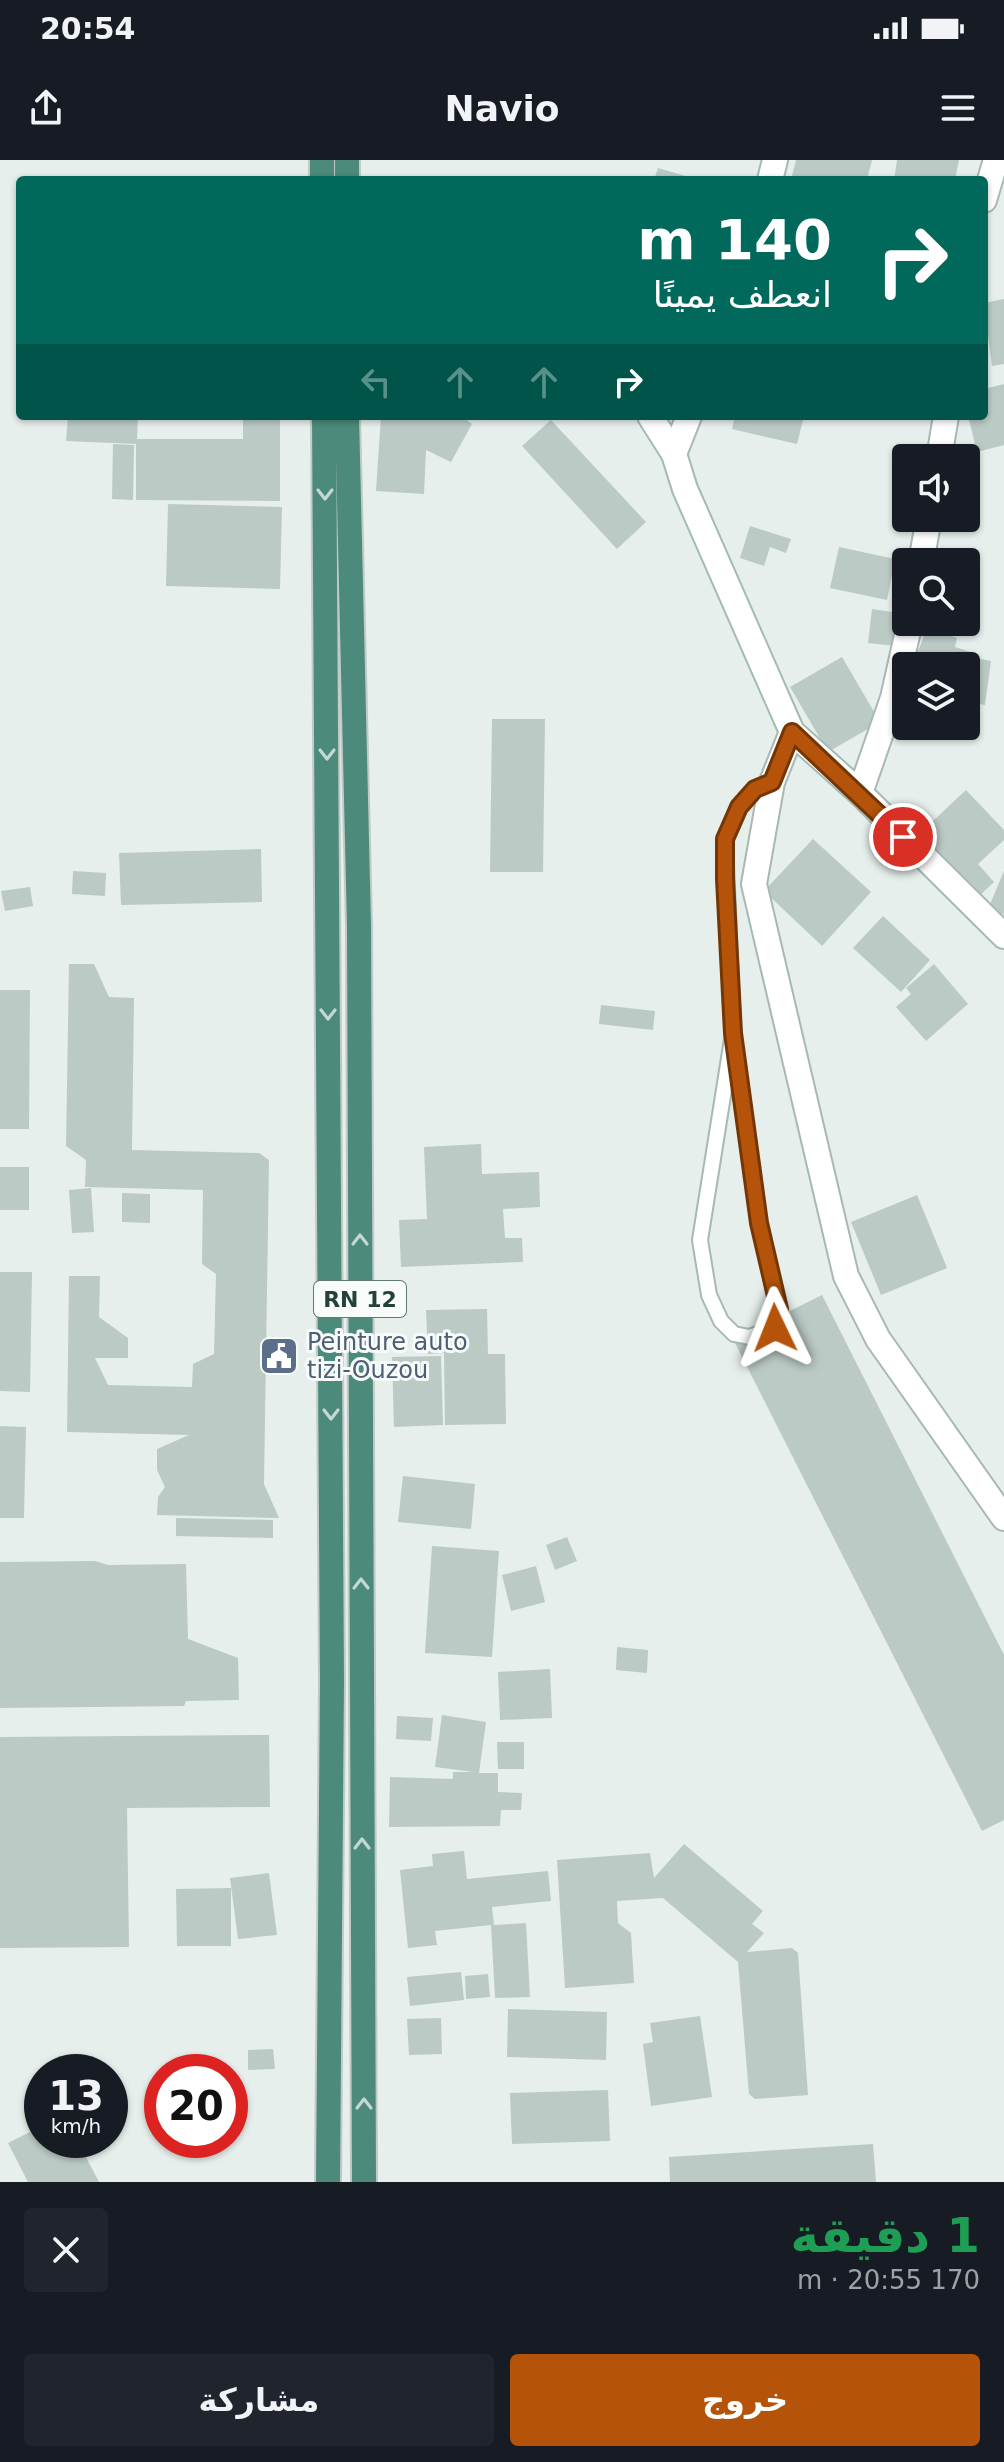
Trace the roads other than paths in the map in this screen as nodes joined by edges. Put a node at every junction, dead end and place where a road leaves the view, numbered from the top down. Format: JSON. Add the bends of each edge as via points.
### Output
{"nodes":[{"id":1,"x":996,"y":160,"type":"edge"},
{"id":2,"x":988,"y":187,"type":"edge"},
{"id":3,"x":324,"y":420,"type":"edge"},
{"id":4,"x":347,"y":420,"type":"edge"},
{"id":5,"x":653,"y":420,"type":"edge"},
{"id":6,"x":687,"y":420,"type":"edge"},
{"id":7,"x":945,"y":420,"type":"edge"},
{"id":8,"x":941,"y":444,"type":"edge"},
{"id":9,"x":674,"y":454,"type":"junction"},
{"id":10,"x":907,"y":636,"type":"edge"},
{"id":11,"x":792,"y":732,"type":"junction"},
{"id":12,"x":772,"y":782,"type":"junction"},
{"id":13,"x":860,"y":793,"type":"junction"},
{"id":14,"x":1004,"y":936,"type":"edge"},
{"id":15,"x":733,"y":1033,"type":"junction"},
{"id":16,"x":1004,"y":1518,"type":"edge"},
{"id":17,"x":328,"y":2182,"type":"edge"},
{"id":18,"x":364,"y":2182,"type":"edge"}],
"edges":[{"from":1,"to":2,"type":"street"},
{"from":3,"to":17,"type":"highway","number":"RN 12","one_way":true,"via":[[332,1665]]},
{"from":18,"to":4,"type":"highway","number":"RN 12","one_way":true,"via":[[359,942]]},
{"from":5,"to":9,"type":"street"},
{"from":6,"to":9,"type":"street"},
{"from":7,"to":8,"type":"street"},
{"from":9,"to":11,"type":"street"},
{"from":10,"to":13,"type":"street","via":[[893,698]]},
{"from":11,"to":12,"type":"street"},
{"from":11,"to":13,"type":"street"},
{"from":12,"to":15,"type":"lane","via":[[755,789],[739,807],[725,839]]},
{"from":12,"to":16,"type":"street","via":[[754,884],[846,1276],[878,1339]]},
{"from":13,"to":14,"type":"street"},
{"from":15,"to":15,"type":"lane","via":[[700,1240],[709,1295],[721,1321],[734,1334],[749,1337],[775,1328],[779,1309],[759,1223]]}]}
